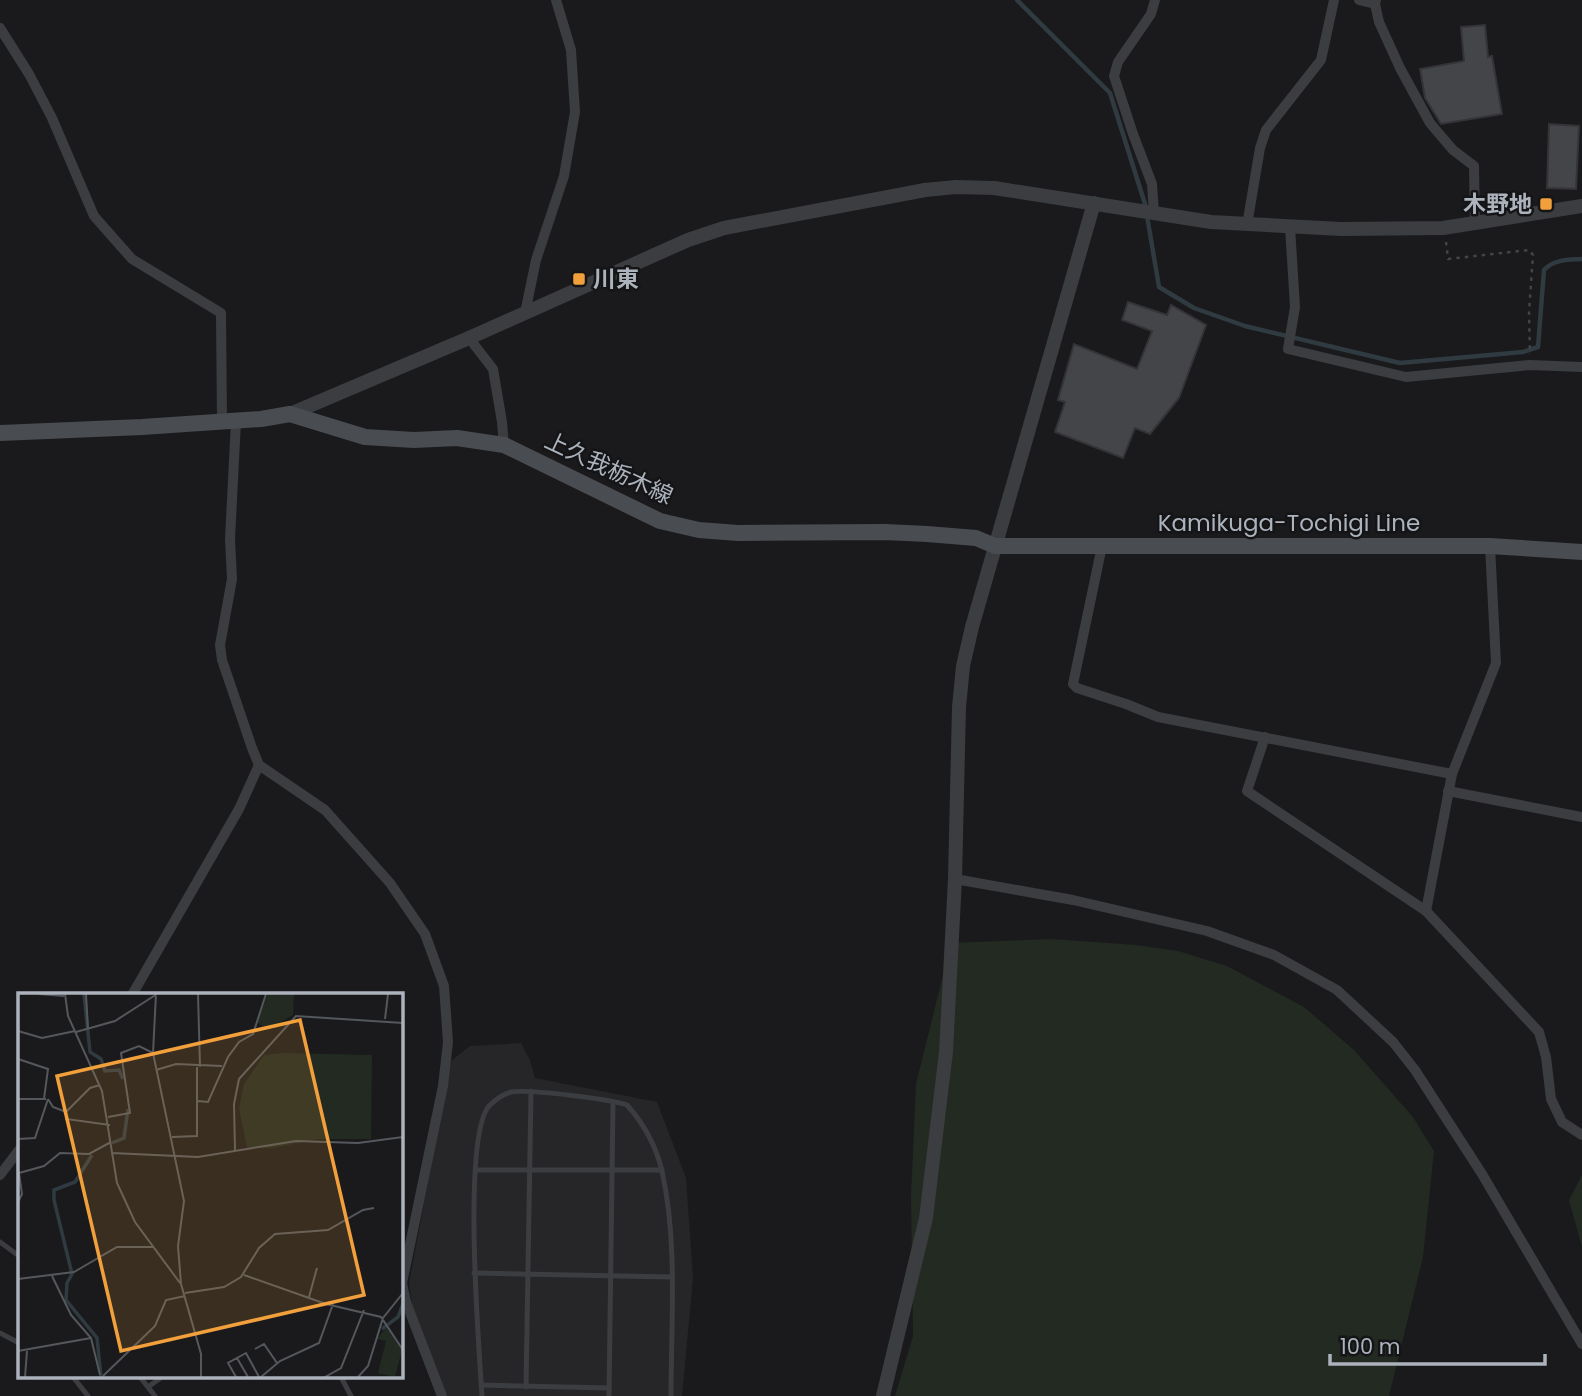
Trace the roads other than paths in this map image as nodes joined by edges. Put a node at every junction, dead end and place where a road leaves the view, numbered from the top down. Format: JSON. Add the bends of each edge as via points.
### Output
{"nodes":[{"id":1,"x":556,"y":0,"type":"edge"},
{"id":2,"x":1155,"y":0,"type":"edge"},
{"id":3,"x":1334,"y":0,"type":"edge"},
{"id":4,"x":1359,"y":0,"type":"edge"},
{"id":5,"x":1375,"y":2,"type":"edge"},
{"id":6,"x":0,"y":28,"type":"edge"},
{"id":7,"x":1094,"y":203,"type":"junction"},
{"id":8,"x":1582,"y":206,"type":"edge"},
{"id":9,"x":1154,"y":214,"type":"junction"},
{"id":10,"x":1475,"y":224,"type":"junction"},
{"id":11,"x":1247,"y":225,"type":"junction"},
{"id":12,"x":1290,"y":227,"type":"junction"},
{"id":13,"x":525,"y":313,"type":"junction"},
{"id":14,"x":469,"y":338,"type":"junction"},
{"id":15,"x":1582,"y":367,"type":"edge"},
{"id":16,"x":290,"y":414,"type":"junction"},
{"id":17,"x":229,"y":421,"type":"junction"},
{"id":18,"x":0,"y":433,"type":"edge"},
{"id":19,"x":504,"y":445,"type":"junction"},
{"id":20,"x":995,"y":546,"type":"junction"},
{"id":21,"x":1102,"y":546,"type":"junction"},
{"id":22,"x":1490,"y":546,"type":"junction"},
{"id":23,"x":1582,"y":552,"type":"edge"},
{"id":24,"x":1265,"y":737,"type":"junction"},
{"id":25,"x":259,"y":765,"type":"junction"},
{"id":26,"x":1452,"y":775,"type":"junction"},
{"id":27,"x":1448,"y":791,"type":"junction"},
{"id":28,"x":1582,"y":817,"type":"edge"},
{"id":29,"x":955,"y":879,"type":"junction"},
{"id":30,"x":1426,"y":911,"type":"junction"},
{"id":31,"x":133,"y":993,"type":"edge"},
{"id":32,"x":531,"y":1091,"type":"junction"},
{"id":33,"x":613,"y":1102,"type":"junction"},
{"id":34,"x":1582,"y":1135,"type":"edge"},
{"id":35,"x":18,"y":1151,"type":"edge"},
{"id":36,"x":529,"y":1169,"type":"junction"},
{"id":37,"x":476,"y":1170,"type":"junction"},
{"id":38,"x":612,"y":1170,"type":"junction"},
{"id":39,"x":662,"y":1170,"type":"junction"},
{"id":40,"x":0,"y":1175,"type":"edge"},
{"id":41,"x":0,"y":1242,"type":"edge"},
{"id":42,"x":18,"y":1255,"type":"edge"},
{"id":43,"x":474,"y":1273,"type":"junction"},
{"id":44,"x":527,"y":1273,"type":"junction"},
{"id":45,"x":611,"y":1275,"type":"junction"},
{"id":46,"x":672,"y":1277,"type":"junction"},
{"id":47,"x":0,"y":1333,"type":"edge"},
{"id":48,"x":18,"y":1342,"type":"edge"},
{"id":49,"x":1582,"y":1345,"type":"edge"},
{"id":50,"x":74,"y":1378,"type":"edge"},
{"id":51,"x":141,"y":1378,"type":"edge"},
{"id":52,"x":161,"y":1378,"type":"edge"},
{"id":53,"x":342,"y":1378,"type":"edge"},
{"id":54,"x":481,"y":1385,"type":"junction"},
{"id":55,"x":148,"y":1387,"type":"junction"},
{"id":56,"x":526,"y":1387,"type":"junction"},
{"id":57,"x":609,"y":1388,"type":"junction"},
{"id":58,"x":88,"y":1396,"type":"edge"},
{"id":59,"x":155,"y":1396,"type":"edge"},
{"id":60,"x":351,"y":1396,"type":"edge"},
{"id":61,"x":442,"y":1396,"type":"edge"},
{"id":62,"x":482,"y":1396,"type":"edge"},
{"id":63,"x":609,"y":1396,"type":"edge"},
{"id":64,"x":671,"y":1396,"type":"edge"},
{"id":65,"x":883,"y":1396,"type":"edge"}],
"edges":[{"from":1,"to":13,"type":"street","via":[[572,50],[575,112],[564,176],[536,260]]},
{"from":2,"to":9,"type":"street","via":[[1114,76],[1152,184]]},
{"from":3,"to":11,"type":"street","via":[[1321,61],[1266,130]]},
{"from":4,"to":5,"type":"street"},
{"from":5,"to":10,"type":"street","via":[[1379,22],[1430,123],[1474,166]]},
{"from":6,"to":17,"type":"street","via":[[52,118],[94,216],[132,259],[221,313]]},
{"from":7,"to":9,"type":"street"},
{"from":7,"to":13,"type":"street","via":[[1005,189],[956,187],[879,198],[724,228]]},
{"from":7,"to":20,"type":"street"},
{"from":8,"to":10,"type":"street"},
{"from":9,"to":11,"type":"street"},
{"from":10,"to":12,"type":"street"},
{"from":11,"to":12,"type":"street"},
{"from":12,"to":15,"type":"street","via":[[1295,307],[1288,349],[1406,377],[1530,365]]},
{"from":13,"to":14,"type":"street"},
{"from":14,"to":16,"type":"street"},
{"from":14,"to":19,"type":"street","via":[[493,369]]},
{"from":16,"to":17,"type":"main road"},
{"from":16,"to":19,"type":"main road","name":"上久我栃木線","via":[[365,437],[457,438]]},
{"from":17,"to":18,"type":"main road"},
{"from":17,"to":25,"type":"street","via":[[232,579],[220,645],[227,678]]},
{"from":19,"to":20,"type":"main road","name":"上久我栃木線","via":[[660,521],[699,530],[927,534],[976,538]]},
{"from":20,"to":21,"type":"main road","name":"Kamikuga-Tochigi Line"},
{"from":20,"to":29,"type":"street","via":[[963,666]]},
{"from":21,"to":22,"type":"main road","name":"Kamikuga-Tochigi Line"},
{"from":21,"to":24,"type":"street","via":[[1073,684],[1158,717]]},
{"from":22,"to":23,"type":"main road","name":"Kamikuga-Tochigi Line"},
{"from":22,"to":26,"type":"street","via":[[1496,663]]},
{"from":24,"to":26,"type":"street"},
{"from":24,"to":30,"type":"street","via":[[1247,792]]},
{"from":25,"to":31,"type":"street","via":[[228,830]]},
{"from":25,"to":61,"type":"street","via":[[325,810],[390,883],[425,934],[444,986],[448,1042],[443,1086],[402,1283]]},
{"from":26,"to":27,"type":"street"},
{"from":27,"to":28,"type":"street"},
{"from":27,"to":30,"type":"street"},
{"from":29,"to":49,"type":"street","via":[[1207,931],[1273,955],[1337,990],[1393,1042],[1415,1070]]},
{"from":29,"to":65,"type":"street","via":[[946,1052],[926,1218]]},
{"from":30,"to":34,"type":"street","via":[[1539,1032],[1551,1099],[1562,1122]]},
{"from":32,"to":33,"type":"lane"},
{"from":32,"to":36,"type":"lane"},
{"from":32,"to":37,"type":"lane","via":[[510,1092],[489,1107],[483,1117]]},
{"from":33,"to":38,"type":"lane"},
{"from":33,"to":39,"type":"lane","via":[[627,1105],[641,1121]]},
{"from":35,"to":40,"type":"street"},
{"from":36,"to":37,"type":"lane"},
{"from":36,"to":38,"type":"lane"},
{"from":36,"to":44,"type":"lane"},
{"from":37,"to":43,"type":"lane"},
{"from":38,"to":39,"type":"lane"},
{"from":38,"to":45,"type":"lane"},
{"from":39,"to":46,"type":"lane"},
{"from":41,"to":42,"type":"lane"},
{"from":43,"to":44,"type":"lane"},
{"from":43,"to":54,"type":"lane"},
{"from":44,"to":45,"type":"lane"},
{"from":44,"to":56,"type":"lane"},
{"from":45,"to":46,"type":"lane"},
{"from":45,"to":57,"type":"lane"},
{"from":46,"to":64,"type":"lane"},
{"from":47,"to":48,"type":"lane"},
{"from":50,"to":58,"type":"lane"},
{"from":51,"to":55,"type":"lane"},
{"from":52,"to":55,"type":"lane"},
{"from":53,"to":60,"type":"lane"},
{"from":54,"to":56,"type":"lane"},
{"from":54,"to":62,"type":"lane"},
{"from":55,"to":59,"type":"lane"},
{"from":56,"to":57,"type":"lane"},
{"from":57,"to":63,"type":"lane"}]}
